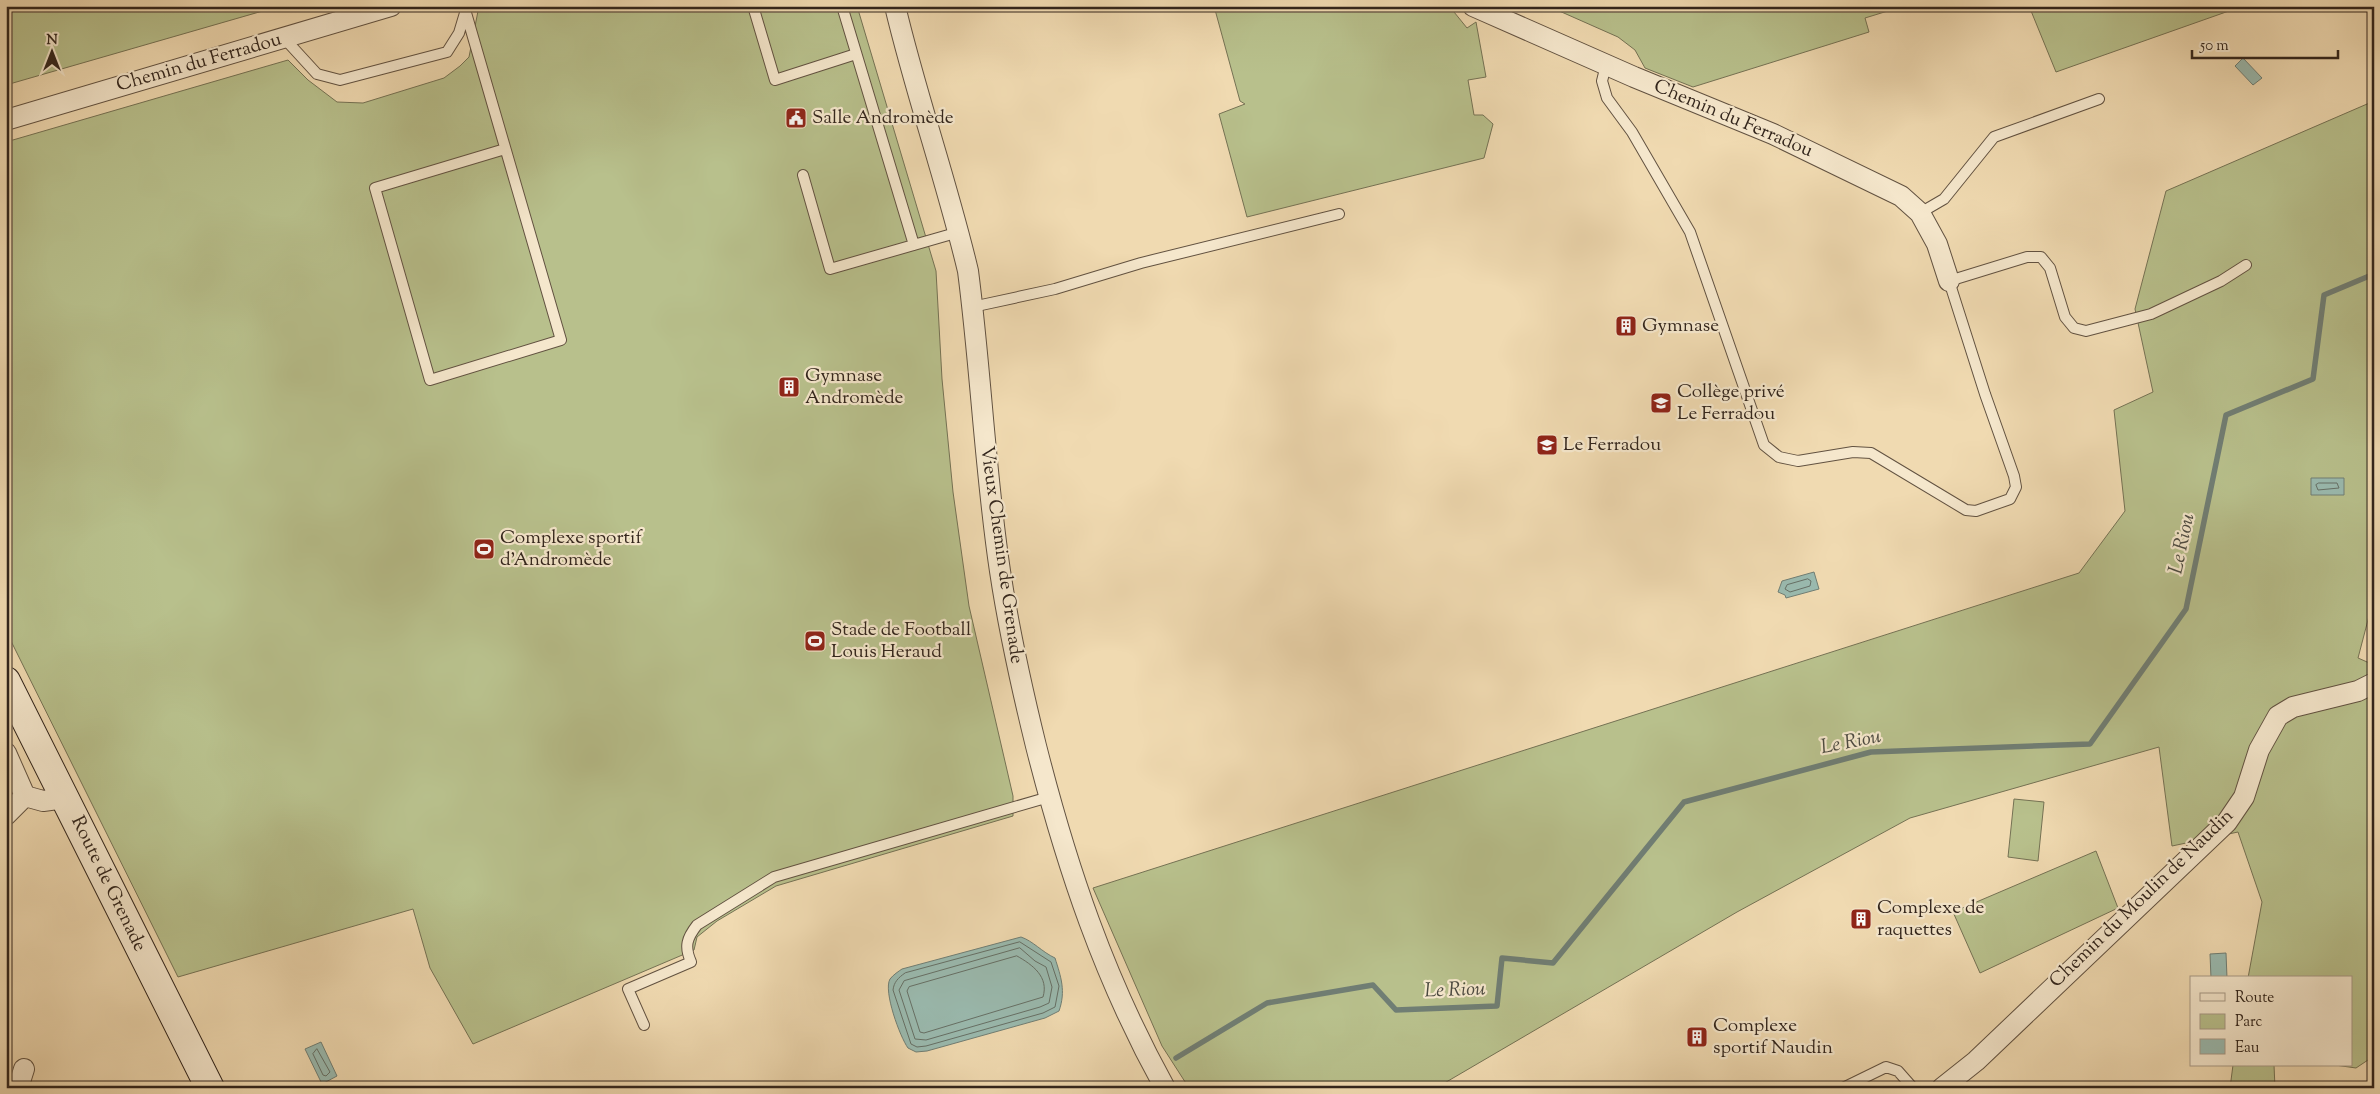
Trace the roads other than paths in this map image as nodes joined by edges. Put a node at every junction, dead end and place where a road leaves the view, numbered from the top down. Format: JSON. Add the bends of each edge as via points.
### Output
{"nodes":[{"id":1,"x":392,"y":6,"type":"edge"},
{"id":2,"x":753,"y":6,"type":"edge"},
{"id":3,"x":842,"y":6,"type":"edge"},
{"id":4,"x":895,"y":6,"type":"edge"},
{"id":5,"x":1473,"y":6,"type":"edge"},
{"id":6,"x":464,"y":9,"type":"edge"},
{"id":7,"x":284,"y":38,"type":"junction"},
{"id":8,"x":856,"y":54,"type":"junction"},
{"id":9,"x":1606,"y":65,"type":"junction"},
{"id":10,"x":2099,"y":99,"type":"dead end"},
{"id":11,"x":6,"y":120,"type":"edge"},
{"id":12,"x":505,"y":149,"type":"junction"},
{"id":13,"x":803,"y":175,"type":"dead end"},
{"id":14,"x":1920,"y":213,"type":"junction"},
{"id":15,"x":1339,"y":214,"type":"dead end"},
{"id":16,"x":959,"y":232,"type":"junction"},
{"id":17,"x":914,"y":245,"type":"junction"},
{"id":18,"x":2246,"y":265,"type":"dead end"},
{"id":19,"x":1949,"y":281,"type":"junction"},
{"id":20,"x":972,"y":306,"type":"junction"},
{"id":21,"x":6,"y":681,"type":"edge"},
{"id":22,"x":2374,"y":683,"type":"edge"},
{"id":23,"x":6,"y":753,"type":"edge"},
{"id":24,"x":25,"y":796,"type":"junction"},
{"id":25,"x":1049,"y":797,"type":"junction"},
{"id":26,"x":65,"y":798,"type":"junction"},
{"id":27,"x":6,"y":815,"type":"edge"},
{"id":28,"x":644,"y":1025,"type":"dead end"},
{"id":29,"x":210,"y":1088,"type":"edge"},
{"id":30,"x":1165,"y":1088,"type":"edge"},
{"id":31,"x":1843,"y":1088,"type":"edge"},
{"id":32,"x":1913,"y":1088,"type":"edge"},
{"id":33,"x":1942,"y":1088,"type":"edge"}],
"edges":[{"from":1,"to":7,"type":"street","name":"Chemin du Ferradou"},
{"from":2,"to":8,"type":"lane","via":[[775,80]]},
{"from":3,"to":8,"type":"lane"},
{"from":4,"to":16,"type":"street","name":"Vieux Chemin de Grenade","via":[[909,65]]},
{"from":5,"to":9,"type":"street","name":"Chemin du Ferradou"},
{"from":6,"to":7,"type":"lane","via":[[459,33],[447,52],[340,80],[317,74]]},
{"from":6,"to":12,"type":"lane"},
{"from":7,"to":11,"type":"street","name":"Chemin du Ferradou"},
{"from":8,"to":17,"type":"lane"},
{"from":9,"to":14,"type":"street","name":"Chemin du Ferradou","via":[[1773,134],[1901,196]]},
{"from":9,"to":19,"type":"lane","via":[[1602,81],[1607,98],[1632,132],[1690,232],[1764,445],[1779,457],[1798,461],[1853,452],[1871,453],[1966,510],[1976,511],[2010,499],[2016,487],[2014,476]]},
{"from":10,"to":14,"type":"lane","via":[[1994,137],[1944,199]]},
{"from":12,"to":12,"type":"lane","via":[[561,340],[430,380],[375,188]]},
{"from":13,"to":17,"type":"lane","via":[[830,269]]},
{"from":14,"to":19,"type":"street","name":"Chemin du Ferradou","via":[[1937,244]]},
{"from":15,"to":20,"type":"lane","via":[[1141,263],[1055,289]]},
{"from":16,"to":17,"type":"lane"},
{"from":16,"to":20,"type":"street","name":"Vieux Chemin de Grenade"},
{"from":18,"to":19,"type":"lane","via":[[2221,281],[2151,314],[2086,331],[2074,328],[2064,317],[2050,268],[2041,257],[2027,256]]},
{"from":20,"to":25,"type":"street","name":"Vieux Chemin de Grenade","via":[[1000,571],[1018,674]]},
{"from":21,"to":26,"type":"main road","name":"Route de Grenade"},
{"from":22,"to":33,"type":"street","name":"Chemin du Moulin de Naudin","via":[[2358,691],[2293,707],[2278,716],[2260,750],[2244,797],[2227,822],[1976,1060]]},
{"from":23,"to":24,"type":"street"},
{"from":24,"to":26,"type":"street","via":[[43,801]]},
{"from":24,"to":27,"type":"street"},
{"from":25,"to":28,"type":"lane","via":[[774,878],[697,925],[688,936],[686,946],[691,962],[628,989]]},
{"from":25,"to":30,"type":"street","name":"Vieux Chemin de Grenade","via":[[1095,941],[1130,1022]]},
{"from":26,"to":29,"type":"main road","name":"Route de Grenade"},
{"from":31,"to":32,"type":"lane","via":[[1886,1067],[1898,1071]]}]}
